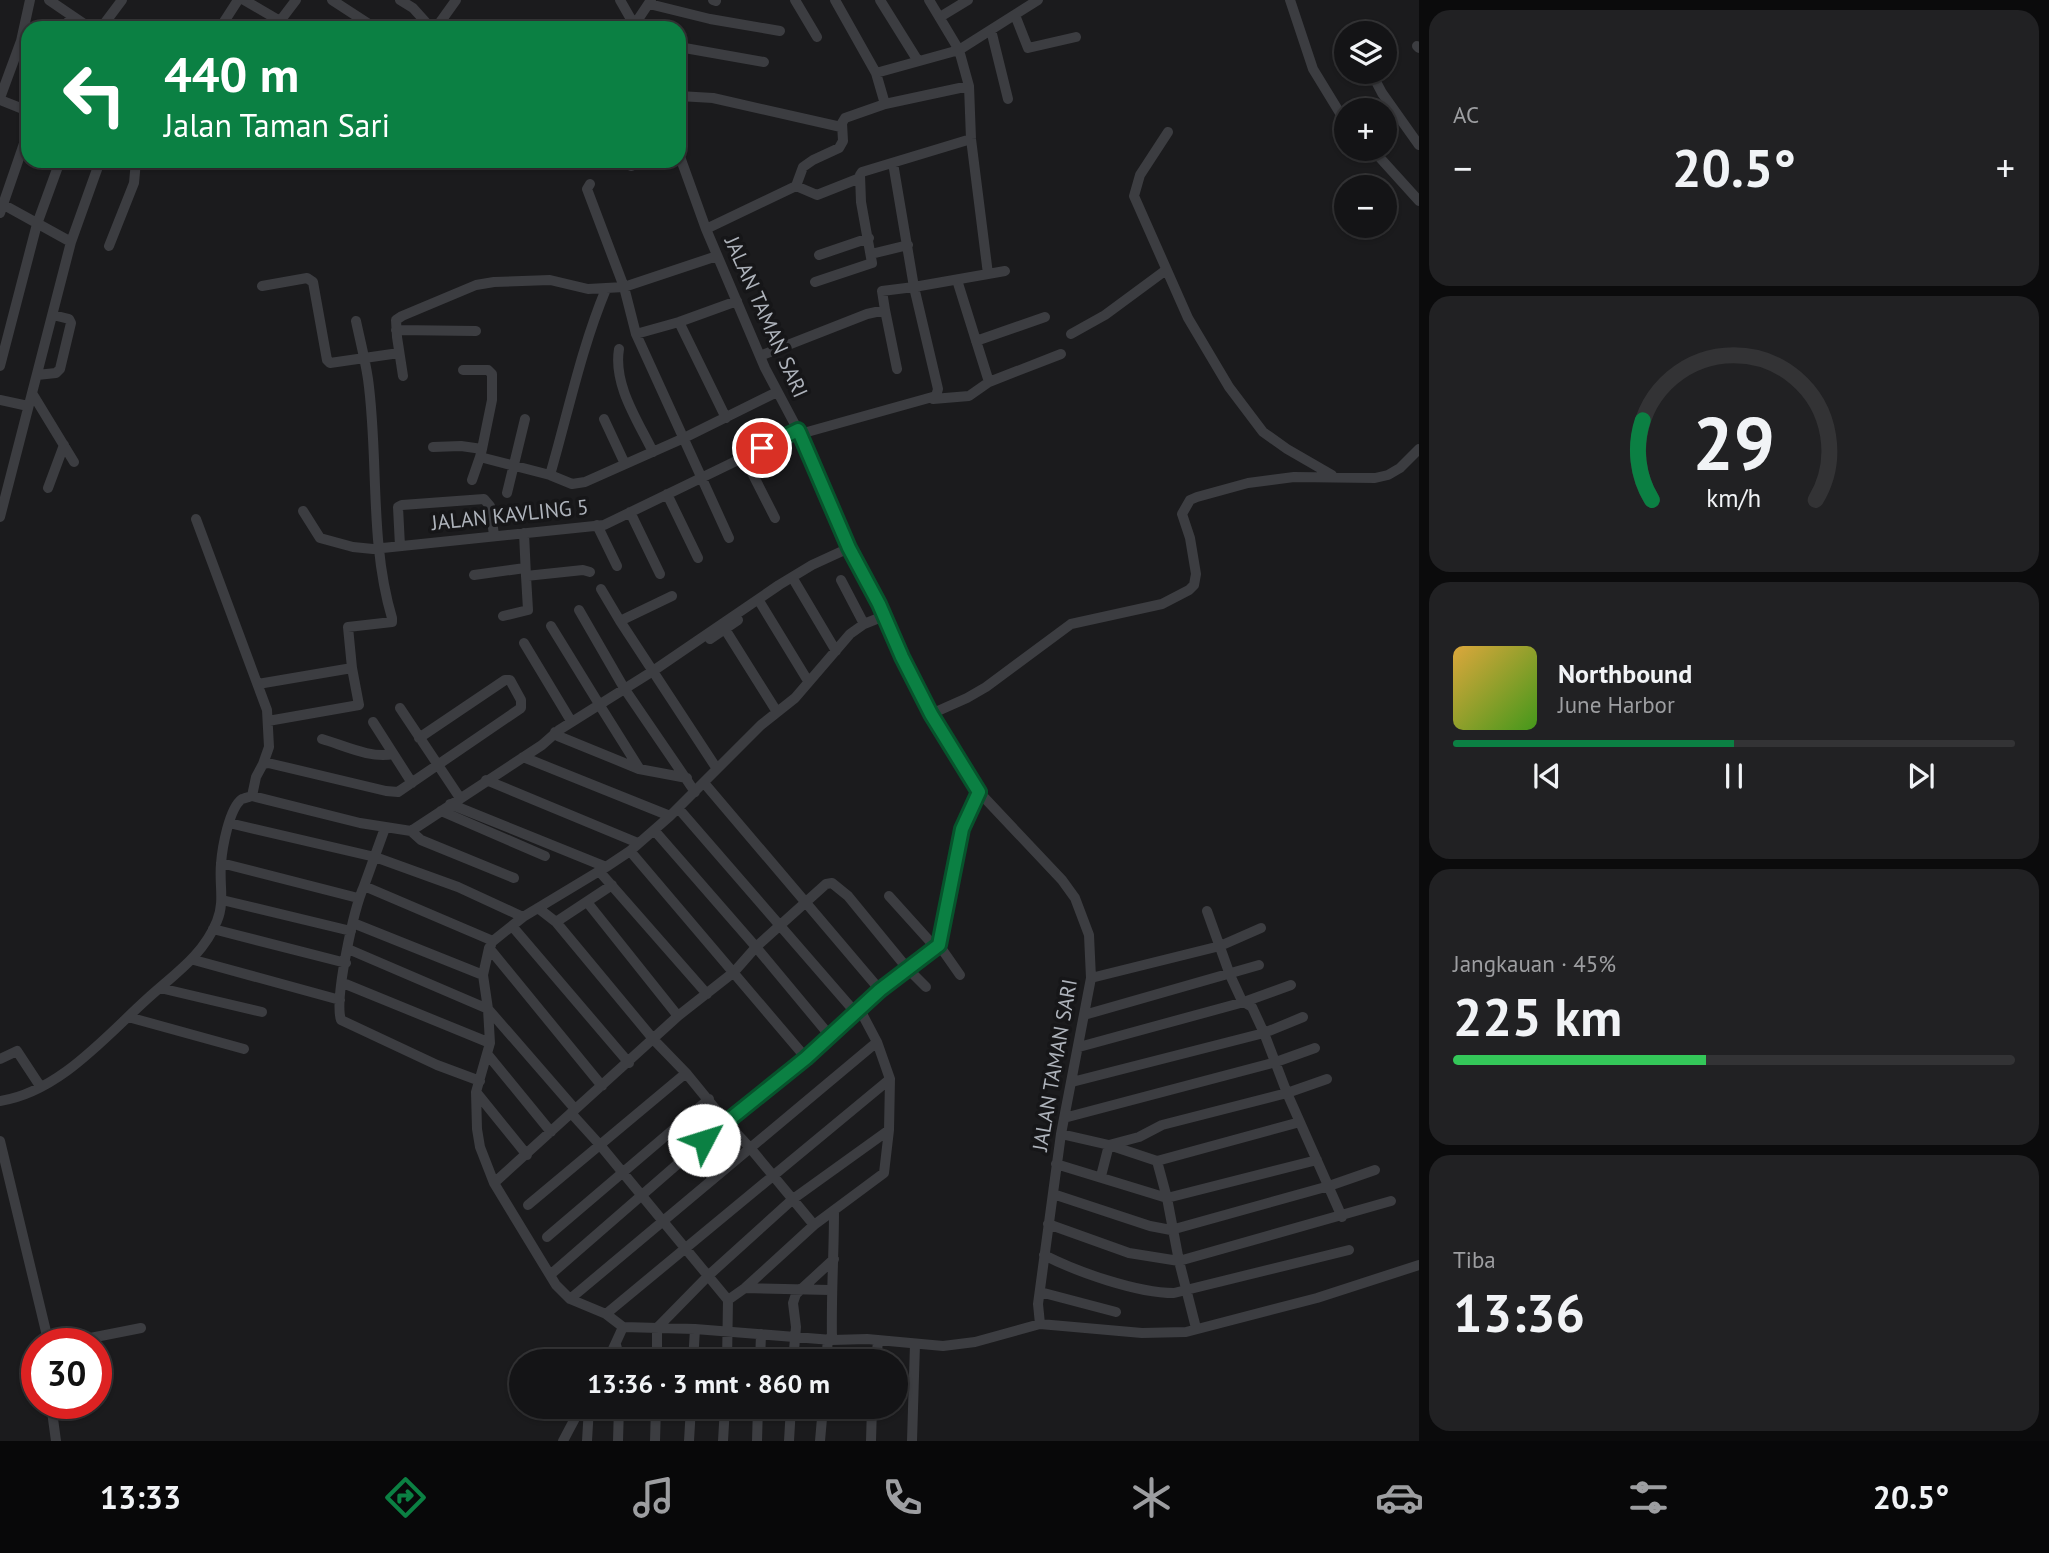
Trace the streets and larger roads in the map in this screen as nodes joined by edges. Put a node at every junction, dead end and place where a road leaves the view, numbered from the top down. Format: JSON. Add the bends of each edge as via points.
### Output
{"nodes":[{"id":1,"x":30,"y":0,"type":"edge"},
{"id":2,"x":49,"y":0,"type":"edge"},
{"id":3,"x":122,"y":0,"type":"edge"},
{"id":4,"x":238,"y":0,"type":"edge"},
{"id":5,"x":244,"y":0,"type":"edge"},
{"id":6,"x":296,"y":0,"type":"edge"},
{"id":7,"x":332,"y":0,"type":"edge"},
{"id":8,"x":400,"y":0,"type":"edge"},
{"id":9,"x":456,"y":0,"type":"edge"},
{"id":10,"x":620,"y":0,"type":"edge"},
{"id":11,"x":795,"y":0,"type":"edge"},
{"id":12,"x":835,"y":0,"type":"edge"},
{"id":13,"x":880,"y":0,"type":"edge"},
{"id":14,"x":929,"y":0,"type":"edge"},
{"id":15,"x":968,"y":0,"type":"edge"},
{"id":16,"x":1038,"y":0,"type":"edge"},
{"id":17,"x":1290,"y":0,"type":"edge"},
{"id":18,"x":650,"y":2,"type":"edge"},
{"id":19,"x":416,"y":4,"type":"edge"},
{"id":20,"x":71,"y":15,"type":"junction"},
{"id":21,"x":1015,"y":15,"type":"junction"},
{"id":22,"x":940,"y":17,"type":"junction"},
{"id":23,"x":25,"y":21,"type":"edge"},
{"id":24,"x":69,"y":21,"type":"edge"},
{"id":25,"x":80,"y":21,"type":"edge"},
{"id":26,"x":106,"y":21,"type":"edge"},
{"id":27,"x":224,"y":21,"type":"edge"},
{"id":28,"x":364,"y":21,"type":"edge"},
{"id":29,"x":429,"y":21,"type":"edge"},
{"id":30,"x":440,"y":21,"type":"edge"},
{"id":31,"x":633,"y":21,"type":"edge"},
{"id":32,"x":639,"y":21,"type":"edge"},
{"id":33,"x":991,"y":30,"type":"junction"},
{"id":34,"x":780,"y":32,"type":"dead end"},
{"id":35,"x":817,"y":37,"type":"dead end"},
{"id":36,"x":1076,"y":37,"type":"dead end"},
{"id":37,"x":21,"y":41,"type":"edge"},
{"id":38,"x":686,"y":48,"type":"edge"},
{"id":39,"x":959,"y":50,"type":"junction"},
{"id":40,"x":918,"y":61,"type":"junction"},
{"id":41,"x":764,"y":62,"type":"dead end"},
{"id":42,"x":876,"y":73,"type":"junction"},
{"id":43,"x":1377,"y":84,"type":"edge"},
{"id":44,"x":969,"y":86,"type":"junction"},
{"id":45,"x":686,"y":97,"type":"edge"},
{"id":46,"x":0,"y":99,"type":"edge"},
{"id":47,"x":1008,"y":99,"type":"dead end"},
{"id":48,"x":1334,"y":103,"type":"edge"},
{"id":49,"x":885,"y":104,"type":"junction"},
{"id":50,"x":21,"y":108,"type":"edge"},
{"id":51,"x":841,"y":127,"type":"junction"},
{"id":52,"x":1168,"y":132,"type":"dead end"},
{"id":53,"x":971,"y":139,"type":"junction"},
{"id":54,"x":1419,"y":145,"type":"edge"},
{"id":55,"x":21,"y":152,"type":"edge"},
{"id":56,"x":1383,"y":161,"type":"edge"},
{"id":57,"x":893,"y":163,"type":"junction"},
{"id":58,"x":57,"y":168,"type":"edge"},
{"id":59,"x":97,"y":168,"type":"edge"},
{"id":60,"x":135,"y":168,"type":"edge"},
{"id":61,"x":684,"y":168,"type":"edge"},
{"id":62,"x":860,"y":178,"type":"junction"},
{"id":63,"x":590,"y":184,"type":"dead end"},
{"id":64,"x":796,"y":186,"type":"junction"},
{"id":65,"x":1419,"y":201,"type":"edge"},
{"id":66,"x":1,"y":208,"type":"edge"},
{"id":67,"x":37,"y":224,"type":"junction"},
{"id":68,"x":706,"y":229,"type":"junction"},
{"id":69,"x":869,"y":238,"type":"junction"},
{"id":70,"x":71,"y":242,"type":"junction"},
{"id":71,"x":908,"y":245,"type":"junction"},
{"id":72,"x":109,"y":246,"type":"dead end"},
{"id":73,"x":871,"y":254,"type":"junction"},
{"id":74,"x":717,"y":256,"type":"junction"},
{"id":75,"x":820,"y":256,"type":"dead end"},
{"id":76,"x":1166,"y":270,"type":"junction"},
{"id":77,"x":1005,"y":271,"type":"dead end"},
{"id":78,"x":988,"y":274,"type":"junction"},
{"id":79,"x":957,"y":279,"type":"junction"},
{"id":80,"x":815,"y":282,"type":"dead end"},
{"id":81,"x":262,"y":286,"type":"dead end"},
{"id":82,"x":624,"y":287,"type":"junction"},
{"id":83,"x":914,"y":287,"type":"junction"},
{"id":84,"x":606,"y":289,"type":"junction"},
{"id":85,"x":737,"y":301,"type":"junction"},
{"id":86,"x":885,"y":310,"type":"junction"},
{"id":87,"x":53,"y":314,"type":"junction"},
{"id":88,"x":1045,"y":317,"type":"dead end"},
{"id":89,"x":356,"y":321,"type":"dead end"},
{"id":90,"x":679,"y":322,"type":"junction"},
{"id":91,"x":396,"y":330,"type":"junction"},
{"id":92,"x":476,"y":331,"type":"dead end"},
{"id":93,"x":636,"y":334,"type":"junction"},
{"id":94,"x":1071,"y":334,"type":"dead end"},
{"id":95,"x":976,"y":341,"type":"junction"},
{"id":96,"x":619,"y":349,"type":"dead end"},
{"id":97,"x":399,"y":353,"type":"junction"},
{"id":98,"x":1061,"y":354,"type":"dead end"},
{"id":99,"x":760,"y":356,"type":"junction"},
{"id":100,"x":364,"y":357,"type":"junction"},
{"id":101,"x":0,"y":366,"type":"edge"},
{"id":102,"x":463,"y":369,"type":"dead end"},
{"id":103,"x":897,"y":369,"type":"dead end"},
{"id":104,"x":37,"y":375,"type":"junction"},
{"id":105,"x":403,"y":376,"type":"dead end"},
{"id":106,"x":989,"y":382,"type":"junction"},
{"id":107,"x":777,"y":392,"type":"junction"},
{"id":108,"x":32,"y":393,"type":"junction"},
{"id":109,"x":933,"y":399,"type":"junction"},
{"id":110,"x":0,"y":400,"type":"edge"},
{"id":111,"x":28,"y":406,"type":"junction"},
{"id":112,"x":726,"y":418,"type":"junction"},
{"id":113,"x":525,"y":419,"type":"dead end"},
{"id":114,"x":604,"y":419,"type":"dead end"},
{"id":115,"x":799,"y":432,"type":"junction"},
{"id":116,"x":684,"y":438,"type":"junction"},
{"id":117,"x":64,"y":445,"type":"junction"},
{"id":118,"x":433,"y":447,"type":"dead end"},
{"id":119,"x":1419,"y":449,"type":"edge"},
{"id":120,"x":653,"y":452,"type":"junction"},
{"id":121,"x":481,"y":453,"type":"junction"},
{"id":122,"x":744,"y":457,"type":"junction"},
{"id":123,"x":74,"y":462,"type":"dead end"},
{"id":124,"x":625,"y":464,"type":"junction"},
{"id":125,"x":514,"y":465,"type":"junction"},
{"id":126,"x":550,"y":475,"type":"junction"},
{"id":127,"x":1332,"y":476,"type":"junction"},
{"id":128,"x":702,"y":477,"type":"junction"},
{"id":129,"x":472,"y":480,"type":"dead end"},
{"id":130,"x":48,"y":488,"type":"dead end"},
{"id":131,"x":507,"y":493,"type":"dead end"},
{"id":132,"x":667,"y":494,"type":"junction"},
{"id":133,"x":303,"y":511,"type":"dead end"},
{"id":134,"x":630,"y":512,"type":"junction"},
{"id":135,"x":0,"y":517,"type":"edge"},
{"id":136,"x":775,"y":518,"type":"dead end"},
{"id":137,"x":196,"y":519,"type":"dead end"},
{"id":138,"x":597,"y":525,"type":"junction"},
{"id":139,"x":524,"y":533,"type":"junction"},
{"id":140,"x":494,"y":535,"type":"junction"},
{"id":141,"x":729,"y":538,"type":"dead end"},
{"id":142,"x":400,"y":546,"type":"junction"},
{"id":143,"x":849,"y":548,"type":"junction"},
{"id":144,"x":377,"y":549,"type":"junction"},
{"id":145,"x":698,"y":558,"type":"dead end"},
{"id":146,"x":820,"y":563,"type":"junction"},
{"id":147,"x":617,"y":566,"type":"dead end"},
{"id":148,"x":525,"y":572,"type":"junction"},
{"id":149,"x":590,"y":572,"type":"dead end"},
{"id":150,"x":660,"y":574,"type":"dead end"},
{"id":151,"x":474,"y":575,"type":"dead end"},
{"id":152,"x":841,"y":580,"type":"dead end"},
{"id":153,"x":795,"y":582,"type":"junction"},
{"id":154,"x":781,"y":588,"type":"junction"},
{"id":155,"x":601,"y":589,"type":"dead end"},
{"id":156,"x":672,"y":596,"type":"dead end"},
{"id":157,"x":761,"y":604,"type":"junction"},
{"id":158,"x":579,"y":610,"type":"dead end"},
{"id":159,"x":743,"y":612,"type":"junction"},
{"id":160,"x":503,"y":616,"type":"dead end"},
{"id":161,"x":884,"y":616,"type":"junction"},
{"id":162,"x":620,"y":621,"type":"junction"},
{"id":163,"x":864,"y":624,"type":"junction"},
{"id":164,"x":551,"y":626,"type":"dead end"},
{"id":165,"x":723,"y":626,"type":"junction"},
{"id":166,"x":524,"y":643,"type":"dead end"},
{"id":167,"x":836,"y":650,"type":"junction"},
{"id":168,"x":352,"y":668,"type":"junction"},
{"id":169,"x":654,"y":673,"type":"junction"},
{"id":170,"x":808,"y":681,"type":"junction"},
{"id":171,"x":258,"y":684,"type":"junction"},
{"id":172,"x":626,"y":691,"type":"junction"},
{"id":173,"x":600,"y":707,"type":"junction"},
{"id":174,"x":400,"y":708,"type":"dead end"},
{"id":175,"x":777,"y":712,"type":"junction"},
{"id":176,"x":931,"y":714,"type":"junction"},
{"id":177,"x":268,"y":721,"type":"junction"},
{"id":178,"x":571,"y":721,"type":"junction"},
{"id":179,"x":373,"y":722,"type":"dead end"},
{"id":180,"x":554,"y":736,"type":"junction"},
{"id":181,"x":419,"y":738,"type":"junction"},
{"id":182,"x":322,"y":739,"type":"dead end"},
{"id":183,"x":393,"y":754,"type":"junction"},
{"id":184,"x":523,"y":757,"type":"junction"},
{"id":185,"x":263,"y":764,"type":"junction"},
{"id":186,"x":439,"y":766,"type":"junction"},
{"id":187,"x":639,"y":769,"type":"junction"},
{"id":188,"x":718,"y":769,"type":"junction"},
{"id":189,"x":687,"y":778,"type":"junction"},
{"id":190,"x":486,"y":780,"type":"junction"},
{"id":191,"x":412,"y":783,"type":"junction"},
{"id":192,"x":705,"y":784,"type":"junction"},
{"id":193,"x":695,"y":792,"type":"junction"},
{"id":194,"x":979,"y":792,"type":"junction"},
{"id":195,"x":252,"y":796,"type":"junction"},
{"id":196,"x":460,"y":798,"type":"junction"},
{"id":197,"x":450,"y":804,"type":"junction"},
{"id":198,"x":678,"y":808,"type":"junction"},
{"id":199,"x":441,"y":811,"type":"junction"},
{"id":200,"x":670,"y":816,"type":"junction"},
{"id":201,"x":229,"y":823,"type":"junction"},
{"id":202,"x":384,"y":828,"type":"junction"},
{"id":203,"x":654,"y":830,"type":"junction"},
{"id":204,"x":411,"y":831,"type":"junction"},
{"id":205,"x":634,"y":847,"type":"junction"},
{"id":206,"x":545,"y":856,"type":"dead end"},
{"id":207,"x":375,"y":857,"type":"junction"},
{"id":208,"x":220,"y":863,"type":"junction"},
{"id":209,"x":603,"y":869,"type":"junction"},
{"id":210,"x":514,"y":878,"type":"dead end"},
{"id":211,"x":612,"y":885,"type":"junction"},
{"id":212,"x":364,"y":886,"type":"junction"},
{"id":213,"x":889,"y":896,"type":"dead end"},
{"id":214,"x":358,"y":898,"type":"junction"},
{"id":215,"x":222,"y":900,"type":"junction"},
{"id":216,"x":587,"y":902,"type":"junction"},
{"id":217,"x":806,"y":902,"type":"junction"},
{"id":218,"x":537,"y":908,"type":"junction"},
{"id":219,"x":1207,"y":911,"type":"dead end"},
{"id":220,"x":523,"y":917,"type":"junction"},
{"id":221,"x":556,"y":922,"type":"junction"},
{"id":222,"x":781,"y":924,"type":"junction"},
{"id":223,"x":512,"y":926,"type":"junction"},
{"id":224,"x":352,"y":927,"type":"junction"},
{"id":225,"x":1261,"y":928,"type":"dead end"},
{"id":226,"x":213,"y":929,"type":"junction"},
{"id":227,"x":491,"y":945,"type":"junction"},
{"id":228,"x":937,"y":946,"type":"junction"},
{"id":229,"x":1220,"y":946,"type":"junction"},
{"id":230,"x":756,"y":947,"type":"junction"},
{"id":231,"x":348,"y":949,"type":"junction"},
{"id":232,"x":194,"y":960,"type":"junction"},
{"id":233,"x":345,"y":963,"type":"junction"},
{"id":234,"x":1259,"y":965,"type":"dead end"},
{"id":235,"x":907,"y":968,"type":"junction"},
{"id":236,"x":734,"y":972,"type":"junction"},
{"id":237,"x":483,"y":975,"type":"junction"},
{"id":238,"x":960,"y":975,"type":"dead end"},
{"id":239,"x":1230,"y":975,"type":"junction"},
{"id":240,"x":1091,"y":978,"type":"junction"},
{"id":241,"x":343,"y":983,"type":"junction"},
{"id":242,"x":1291,"y":985,"type":"dead end"},
{"id":243,"x":926,"y":987,"type":"dead end"},
{"id":244,"x":160,"y":988,"type":"junction"},
{"id":245,"x":880,"y":990,"type":"junction"},
{"id":246,"x":707,"y":994,"type":"junction"},
{"id":247,"x":340,"y":1000,"type":"junction"},
{"id":248,"x":1244,"y":1002,"type":"junction"},
{"id":249,"x":488,"y":1009,"type":"junction"},
{"id":250,"x":857,"y":1010,"type":"junction"},
{"id":251,"x":262,"y":1012,"type":"dead end"},
{"id":252,"x":1084,"y":1015,"type":"junction"},
{"id":253,"x":678,"y":1016,"type":"junction"},
{"id":254,"x":128,"y":1017,"type":"junction"},
{"id":255,"x":1303,"y":1017,"type":"dead end"},
{"id":256,"x":1264,"y":1033,"type":"junction"},
{"id":257,"x":830,"y":1037,"type":"junction"},
{"id":258,"x":653,"y":1041,"type":"junction"},
{"id":259,"x":877,"y":1042,"type":"junction"},
{"id":260,"x":490,"y":1043,"type":"junction"},
{"id":261,"x":1079,"y":1046,"type":"junction"},
{"id":262,"x":1315,"y":1048,"type":"dead end"},
{"id":263,"x":244,"y":1049,"type":"dead end"},
{"id":264,"x":488,"y":1055,"type":"junction"},
{"id":265,"x":806,"y":1058,"type":"junction"},
{"id":266,"x":0,"y":1059,"type":"edge"},
{"id":267,"x":1276,"y":1062,"type":"junction"},
{"id":268,"x":629,"y":1063,"type":"junction"},
{"id":269,"x":686,"y":1073,"type":"junction"},
{"id":270,"x":890,"y":1079,"type":"junction"},
{"id":271,"x":1327,"y":1079,"type":"dead end"},
{"id":272,"x":480,"y":1081,"type":"junction"},
{"id":273,"x":1072,"y":1082,"type":"junction"},
{"id":274,"x":40,"y":1086,"type":"junction"},
{"id":275,"x":602,"y":1086,"type":"junction"},
{"id":276,"x":476,"y":1092,"type":"junction"},
{"id":277,"x":1287,"y":1093,"type":"junction"},
{"id":278,"x":709,"y":1099,"type":"junction"},
{"id":279,"x":0,"y":1101,"type":"edge"},
{"id":280,"x":573,"y":1111,"type":"junction"},
{"id":281,"x":1064,"y":1118,"type":"junction"},
{"id":282,"x":726,"y":1122,"type":"junction"},
{"id":283,"x":1300,"y":1122,"type":"junction"},
{"id":284,"x":889,"y":1130,"type":"junction"},
{"id":285,"x":551,"y":1132,"type":"junction"},
{"id":286,"x":1061,"y":1134,"type":"junction"},
{"id":287,"x":0,"y":1141,"type":"edge"},
{"id":288,"x":600,"y":1145,"type":"junction"},
{"id":289,"x":1108,"y":1145,"type":"junction"},
{"id":290,"x":751,"y":1149,"type":"junction"},
{"id":291,"x":527,"y":1155,"type":"junction"},
{"id":292,"x":1164,"y":1159,"type":"junction"},
{"id":293,"x":1317,"y":1160,"type":"junction"},
{"id":294,"x":1056,"y":1164,"type":"junction"},
{"id":295,"x":1375,"y":1170,"type":"dead end"},
{"id":296,"x":623,"y":1172,"type":"junction"},
{"id":297,"x":773,"y":1174,"type":"junction"},
{"id":298,"x":1101,"y":1176,"type":"junction"},
{"id":299,"x":494,"y":1183,"type":"junction"},
{"id":300,"x":1329,"y":1186,"type":"junction"},
{"id":301,"x":1053,"y":1194,"type":"junction"},
{"id":302,"x":641,"y":1195,"type":"junction"},
{"id":303,"x":1167,"y":1198,"type":"junction"},
{"id":304,"x":793,"y":1199,"type":"junction"},
{"id":305,"x":1391,"y":1201,"type":"dead end"},
{"id":306,"x":528,"y":1206,"type":"dead end"},
{"id":307,"x":834,"y":1211,"type":"junction"},
{"id":308,"x":1342,"y":1217,"type":"junction"},
{"id":309,"x":664,"y":1222,"type":"junction"},
{"id":310,"x":1048,"y":1224,"type":"junction"},
{"id":311,"x":814,"y":1225,"type":"junction"},
{"id":312,"x":1171,"y":1230,"type":"junction"},
{"id":313,"x":547,"y":1237,"type":"dead end"},
{"id":314,"x":685,"y":1247,"type":"junction"},
{"id":315,"x":1349,"y":1250,"type":"dead end"},
{"id":316,"x":1044,"y":1255,"type":"junction"},
{"id":317,"x":834,"y":1259,"type":"junction"},
{"id":318,"x":1179,"y":1262,"type":"junction"},
{"id":319,"x":1419,"y":1265,"type":"edge"},
{"id":320,"x":550,"y":1275,"type":"junction"},
{"id":321,"x":709,"y":1275,"type":"junction"},
{"id":322,"x":745,"y":1288,"type":"junction"},
{"id":323,"x":799,"y":1289,"type":"junction"},
{"id":324,"x":1187,"y":1289,"type":"junction"},
{"id":325,"x":830,"y":1290,"type":"junction"},
{"id":326,"x":1040,"y":1292,"type":"junction"},
{"id":327,"x":570,"y":1299,"type":"junction"},
{"id":328,"x":728,"y":1300,"type":"junction"},
{"id":329,"x":1116,"y":1312,"type":"dead end"},
{"id":330,"x":606,"y":1314,"type":"junction"},
{"id":331,"x":1040,"y":1324,"type":"junction"},
{"id":332,"x":45,"y":1328,"type":"edge"},
{"id":333,"x":142,"y":1328,"type":"dead end"},
{"id":334,"x":623,"y":1328,"type":"junction"},
{"id":335,"x":657,"y":1328,"type":"junction"},
{"id":336,"x":1196,"y":1328,"type":"junction"},
{"id":337,"x":695,"y":1329,"type":"junction"},
{"id":338,"x":728,"y":1332,"type":"junction"},
{"id":339,"x":112,"y":1334,"type":"edge"},
{"id":340,"x":761,"y":1334,"type":"junction"},
{"id":341,"x":795,"y":1337,"type":"junction"},
{"id":342,"x":830,"y":1340,"type":"junction"},
{"id":343,"x":878,"y":1341,"type":"junction"},
{"id":344,"x":915,"y":1344,"type":"junction"},
{"id":345,"x":616,"y":1345,"type":"junction"},
{"id":346,"x":614,"y":1349,"type":"edge"},
{"id":347,"x":617,"y":1349,"type":"edge"},
{"id":348,"x":657,"y":1349,"type":"edge"},
{"id":349,"x":694,"y":1349,"type":"edge"},
{"id":350,"x":727,"y":1349,"type":"edge"},
{"id":351,"x":760,"y":1349,"type":"edge"},
{"id":352,"x":794,"y":1349,"type":"edge"},
{"id":353,"x":828,"y":1349,"type":"edge"},
{"id":354,"x":877,"y":1349,"type":"edge"},
{"id":355,"x":53,"y":1419,"type":"edge"},
{"id":356,"x":574,"y":1419,"type":"edge"},
{"id":357,"x":588,"y":1419,"type":"edge"},
{"id":358,"x":619,"y":1419,"type":"edge"},
{"id":359,"x":656,"y":1419,"type":"edge"},
{"id":360,"x":690,"y":1419,"type":"edge"},
{"id":361,"x":724,"y":1419,"type":"edge"},
{"id":362,"x":758,"y":1419,"type":"edge"},
{"id":363,"x":790,"y":1419,"type":"edge"},
{"id":364,"x":821,"y":1419,"type":"edge"},
{"id":365,"x":872,"y":1419,"type":"edge"},
{"id":366,"x":56,"y":1441,"type":"edge"},
{"id":367,"x":562,"y":1441,"type":"edge"},
{"id":368,"x":587,"y":1441,"type":"edge"},
{"id":369,"x":618,"y":1441,"type":"edge"},
{"id":370,"x":655,"y":1441,"type":"edge"},
{"id":371,"x":689,"y":1441,"type":"edge"},
{"id":372,"x":723,"y":1441,"type":"edge"},
{"id":373,"x":757,"y":1441,"type":"edge"},
{"id":374,"x":789,"y":1441,"type":"edge"},
{"id":375,"x":820,"y":1441,"type":"edge"},
{"id":376,"x":871,"y":1441,"type":"edge"},
{"id":377,"x":912,"y":1441,"type":"edge"}],
"edges":[{"from":1,"to":23,"type":"street"},
{"from":2,"to":20,"type":"street"},
{"from":3,"to":26,"type":"street"},
{"from":4,"to":27,"type":"street"},
{"from":5,"to":6,"type":"street","via":[[280,21]]},
{"from":7,"to":28,"type":"street"},
{"from":8,"to":19,"type":"street"},
{"from":9,"to":30,"type":"street"},
{"from":10,"to":31,"type":"street"},
{"from":11,"to":35,"type":"street"},
{"from":12,"to":42,"type":"street"},
{"from":13,"to":40,"type":"street"},
{"from":14,"to":22,"type":"street"},
{"from":15,"to":22,"type":"street"},
{"from":16,"to":21,"type":"street"},
{"from":17,"to":48,"type":"street","via":[[1313,69]]},
{"from":18,"to":32,"type":"street"},
{"from":18,"to":34,"type":"street"},
{"from":19,"to":29,"type":"street"},
{"from":20,"to":24,"type":"street"},
{"from":20,"to":25,"type":"street"},
{"from":21,"to":33,"type":"street"},
{"from":21,"to":36,"type":"street","via":[[1028,48]]},
{"from":22,"to":39,"type":"street"},
{"from":33,"to":39,"type":"street"},
{"from":33,"to":47,"type":"street"},
{"from":37,"to":46,"type":"street"},
{"from":38,"to":41,"type":"street"},
{"from":39,"to":40,"type":"street"},
{"from":39,"to":44,"type":"street"},
{"from":40,"to":42,"type":"street"},
{"from":42,"to":49,"type":"street"},
{"from":43,"to":54,"type":"street"},
{"from":44,"to":49,"type":"street"},
{"from":44,"to":53,"type":"street"},
{"from":45,"to":51,"type":"street"},
{"from":46,"to":50,"type":"street"},
{"from":49,"to":51,"type":"street","via":[[845,118]]},
{"from":51,"to":64,"type":"street","via":[[839,148],[803,167]]},
{"from":52,"to":76,"type":"street","via":[[1140,175],[1134,196]]},
{"from":53,"to":57,"type":"street"},
{"from":53,"to":78,"type":"street"},
{"from":55,"to":66,"type":"street"},
{"from":56,"to":65,"type":"street"},
{"from":57,"to":62,"type":"street","via":[[862,172]]},
{"from":57,"to":71,"type":"street"},
{"from":58,"to":67,"type":"street"},
{"from":59,"to":70,"type":"street"},
{"from":60,"to":72,"type":"street","via":[[134,183]]},
{"from":61,"to":68,"type":"street","name":"JALAN TAMAN SARI"},
{"from":62,"to":64,"type":"street","via":[[817,195]]},
{"from":62,"to":69,"type":"street"},
{"from":63,"to":82,"type":"street","via":[[587,189]]},
{"from":64,"to":68,"type":"street"},
{"from":66,"to":67,"type":"street"},
{"from":67,"to":70,"type":"street"},
{"from":67,"to":101,"type":"street"},
{"from":68,"to":74,"type":"street","name":"JALAN TAMAN SARI"},
{"from":69,"to":73,"type":"street"},
{"from":69,"to":75,"type":"street"},
{"from":70,"to":87,"type":"street"},
{"from":71,"to":73,"type":"street"},
{"from":71,"to":83,"type":"street"},
{"from":73,"to":80,"type":"street","via":[[872,263]]},
{"from":74,"to":82,"type":"street"},
{"from":74,"to":85,"type":"street","name":"JALAN TAMAN SARI"},
{"from":76,"to":94,"type":"street"},
{"from":76,"to":127,"type":"street","via":[[1204,349],[1263,432]]},
{"from":77,"to":78,"type":"street"},
{"from":78,"to":79,"type":"street"},
{"from":79,"to":83,"type":"street"},
{"from":79,"to":95,"type":"street"},
{"from":81,"to":100,"type":"street","via":[[307,278],[313,282],[327,360]]},
{"from":82,"to":84,"type":"street"},
{"from":82,"to":93,"type":"street"},
{"from":83,"to":86,"type":"street","via":[[882,291]]},
{"from":83,"to":109,"type":"street","via":[[938,389]]},
{"from":84,"to":91,"type":"street","via":[[550,280],[476,285],[402,316],[396,320]]},
{"from":84,"to":126,"type":"street"},
{"from":85,"to":90,"type":"street"},
{"from":85,"to":99,"type":"street","name":"JALAN TAMAN SARI"},
{"from":86,"to":99,"type":"street"},
{"from":86,"to":103,"type":"street"},
{"from":87,"to":104,"type":"street"},
{"from":87,"to":104,"type":"street","via":[[71,323],[60,369]]},
{"from":88,"to":95,"type":"street"},
{"from":89,"to":100,"type":"street"},
{"from":90,"to":93,"type":"street"},
{"from":90,"to":112,"type":"street"},
{"from":91,"to":92,"type":"street"},
{"from":91,"to":97,"type":"street"},
{"from":93,"to":116,"type":"street"},
{"from":95,"to":106,"type":"street"},
{"from":96,"to":120,"type":"street","via":[[619,377]]},
{"from":97,"to":100,"type":"street"},
{"from":97,"to":105,"type":"street"},
{"from":98,"to":106,"type":"street","name":"JALAN KAVLING 5"},
{"from":99,"to":107,"type":"street","name":"JALAN TAMAN SARI"},
{"from":100,"to":144,"type":"street"},
{"from":102,"to":121,"type":"street","via":[[492,374],[492,400]]},
{"from":104,"to":108,"type":"street"},
{"from":106,"to":109,"type":"street","name":"JALAN KAVLING 5","via":[[969,396]]},
{"from":107,"to":112,"type":"street"},
{"from":107,"to":115,"type":"street","name":"JALAN TAMAN SARI"},
{"from":108,"to":111,"type":"street"},
{"from":108,"to":117,"type":"street"},
{"from":109,"to":115,"type":"street","name":"JALAN KAVLING 5"},
{"from":110,"to":111,"type":"street"},
{"from":111,"to":135,"type":"street"},
{"from":112,"to":116,"type":"street"},
{"from":113,"to":125,"type":"street"},
{"from":114,"to":124,"type":"street"},
{"from":115,"to":122,"type":"street","name":"JALAN KAVLING 5"},
{"from":115,"to":143,"type":"street","name":"JALAN TAMAN SARI"},
{"from":116,"to":120,"type":"street"},
{"from":116,"to":128,"type":"street"},
{"from":117,"to":123,"type":"street"},
{"from":117,"to":130,"type":"street"},
{"from":118,"to":121,"type":"street","via":[[461,446]]},
{"from":119,"to":127,"type":"street","via":[[1388,475]]},
{"from":120,"to":124,"type":"street"},
{"from":121,"to":125,"type":"street"},
{"from":121,"to":129,"type":"street"},
{"from":122,"to":128,"type":"street","name":"JALAN KAVLING 5"},
{"from":122,"to":136,"type":"street"},
{"from":124,"to":126,"type":"street","via":[[572,484]]},
{"from":125,"to":126,"type":"street"},
{"from":125,"to":131,"type":"street"},
{"from":127,"to":176,"type":"street","via":[[1248,483],[1190,500],[1182,514],[1196,575],[1189,590],[1162,604],[1071,624],[986,687]]},
{"from":128,"to":132,"type":"street","name":"JALAN KAVLING 5"},
{"from":128,"to":141,"type":"street"},
{"from":132,"to":134,"type":"street","name":"JALAN KAVLING 5"},
{"from":132,"to":145,"type":"street"},
{"from":133,"to":144,"type":"street","name":"JALAN KAVLING 5","via":[[320,538]]},
{"from":134,"to":138,"type":"street","name":"JALAN KAVLING 5"},
{"from":134,"to":150,"type":"street"},
{"from":137,"to":171,"type":"street"},
{"from":138,"to":139,"type":"street","name":"JALAN KAVLING 5"},
{"from":138,"to":147,"type":"street"},
{"from":139,"to":140,"type":"street","name":"JALAN KAVLING 5"},
{"from":139,"to":148,"type":"street"},
{"from":140,"to":142,"type":"street","name":"JALAN KAVLING 5"},
{"from":140,"to":142,"type":"street","via":[[490,506],[484,499],[402,505],[397,515]]},
{"from":142,"to":144,"type":"street","name":"JALAN KAVLING 5"},
{"from":143,"to":146,"type":"street"},
{"from":143,"to":161,"type":"street","name":"JALAN TAMAN SARI"},
{"from":144,"to":168,"type":"street","via":[[391,621],[348,627]]},
{"from":146,"to":153,"type":"street"},
{"from":146,"to":154,"type":"street"},
{"from":148,"to":149,"type":"street"},
{"from":148,"to":151,"type":"street"},
{"from":148,"to":160,"type":"street","via":[[528,610]]},
{"from":152,"to":163,"type":"street"},
{"from":153,"to":154,"type":"street"},
{"from":153,"to":167,"type":"street"},
{"from":154,"to":157,"type":"street"},
{"from":154,"to":159,"type":"street"},
{"from":155,"to":162,"type":"street"},
{"from":156,"to":162,"type":"street"},
{"from":157,"to":159,"type":"street"},
{"from":157,"to":170,"type":"street"},
{"from":158,"to":172,"type":"street"},
{"from":159,"to":165,"type":"street"},
{"from":161,"to":163,"type":"street"},
{"from":161,"to":176,"type":"street","name":"JALAN TAMAN SARI"},
{"from":162,"to":169,"type":"street"},
{"from":163,"to":167,"type":"street"},
{"from":164,"to":173,"type":"street"},
{"from":165,"to":169,"type":"street"},
{"from":165,"to":175,"type":"street"},
{"from":166,"to":178,"type":"street"},
{"from":167,"to":170,"type":"street"},
{"from":168,"to":171,"type":"street"},
{"from":168,"to":177,"type":"street","via":[[359,705]]},
{"from":169,"to":172,"type":"street"},
{"from":169,"to":188,"type":"street"},
{"from":170,"to":175,"type":"street"},
{"from":171,"to":177,"type":"street"},
{"from":172,"to":173,"type":"street"},
{"from":172,"to":189,"type":"street"},
{"from":173,"to":178,"type":"street"},
{"from":173,"to":180,"type":"street"},
{"from":173,"to":187,"type":"street"},
{"from":174,"to":181,"type":"street"},
{"from":175,"to":188,"type":"street"},
{"from":176,"to":194,"type":"street","name":"JALAN TAMAN SARI"},
{"from":177,"to":185,"type":"street","via":[[269,747]]},
{"from":178,"to":180,"type":"street"},
{"from":179,"to":183,"type":"street"},
{"from":180,"to":184,"type":"street"},
{"from":180,"to":187,"type":"street"},
{"from":181,"to":186,"type":"street"},
{"from":181,"to":186,"type":"street","via":[[510,680],[522,708]]},
{"from":182,"to":183,"type":"street","via":[[371,753]]},
{"from":183,"to":191,"type":"street"},
{"from":184,"to":190,"type":"street"},
{"from":184,"to":200,"type":"street"},
{"from":185,"to":191,"type":"street","via":[[394,793]]},
{"from":185,"to":195,"type":"street"},
{"from":186,"to":191,"type":"street"},
{"from":186,"to":196,"type":"street"},
{"from":187,"to":189,"type":"street"},
{"from":188,"to":192,"type":"street"},
{"from":189,"to":193,"type":"street"},
{"from":190,"to":196,"type":"street"},
{"from":190,"to":205,"type":"street"},
{"from":192,"to":193,"type":"street"},
{"from":192,"to":217,"type":"street"},
{"from":193,"to":198,"type":"street"},
{"from":194,"to":228,"type":"street","via":[[962,829]]},
{"from":194,"to":240,"type":"street","name":"JALAN TAMAN SARI","via":[[1075,898],[1089,935]]},
{"from":195,"to":201,"type":"street","via":[[234,808]]},
{"from":195,"to":202,"type":"street"},
{"from":196,"to":197,"type":"street"},
{"from":197,"to":199,"type":"street"},
{"from":197,"to":209,"type":"street"},
{"from":198,"to":200,"type":"street"},
{"from":198,"to":222,"type":"street"},
{"from":199,"to":204,"type":"street"},
{"from":199,"to":206,"type":"street"},
{"from":200,"to":203,"type":"street"},
{"from":201,"to":207,"type":"street"},
{"from":201,"to":208,"type":"street"},
{"from":202,"to":204,"type":"street"},
{"from":202,"to":207,"type":"street"},
{"from":203,"to":205,"type":"street"},
{"from":203,"to":230,"type":"street"},
{"from":204,"to":210,"type":"street","via":[[421,840]]},
{"from":205,"to":209,"type":"street"},
{"from":205,"to":236,"type":"street"},
{"from":207,"to":212,"type":"street"},
{"from":207,"to":220,"type":"street"},
{"from":208,"to":214,"type":"street"},
{"from":208,"to":215,"type":"street"},
{"from":209,"to":211,"type":"street"},
{"from":209,"to":218,"type":"street"},
{"from":211,"to":216,"type":"street"},
{"from":211,"to":246,"type":"street"},
{"from":212,"to":214,"type":"street"},
{"from":212,"to":227,"type":"street"},
{"from":213,"to":228,"type":"street"},
{"from":214,"to":224,"type":"street"},
{"from":215,"to":224,"type":"street"},
{"from":215,"to":226,"type":"street"},
{"from":216,"to":221,"type":"street"},
{"from":216,"to":253,"type":"street"},
{"from":217,"to":222,"type":"street"},
{"from":217,"to":235,"type":"street","via":[[832,883]]},
{"from":217,"to":245,"type":"street"},
{"from":218,"to":220,"type":"street"},
{"from":218,"to":221,"type":"street"},
{"from":219,"to":229,"type":"street"},
{"from":220,"to":223,"type":"street"},
{"from":221,"to":258,"type":"street"},
{"from":222,"to":230,"type":"street"},
{"from":222,"to":250,"type":"street"},
{"from":223,"to":227,"type":"street"},
{"from":223,"to":268,"type":"street"},
{"from":224,"to":231,"type":"street"},
{"from":224,"to":237,"type":"street"},
{"from":225,"to":229,"type":"street"},
{"from":226,"to":232,"type":"street"},
{"from":226,"to":233,"type":"street"},
{"from":227,"to":237,"type":"street"},
{"from":227,"to":275,"type":"street"},
{"from":228,"to":235,"type":"street"},
{"from":228,"to":238,"type":"street"},
{"from":229,"to":239,"type":"street"},
{"from":229,"to":240,"type":"street"},
{"from":230,"to":236,"type":"street"},
{"from":230,"to":257,"type":"street"},
{"from":231,"to":233,"type":"street"},
{"from":231,"to":249,"type":"street"},
{"from":232,"to":244,"type":"street"},
{"from":232,"to":247,"type":"street"},
{"from":233,"to":241,"type":"street"},
{"from":234,"to":239,"type":"street"},
{"from":235,"to":243,"type":"street"},
{"from":235,"to":245,"type":"street"},
{"from":236,"to":246,"type":"street"},
{"from":236,"to":265,"type":"street"},
{"from":237,"to":249,"type":"street"},
{"from":239,"to":248,"type":"street"},
{"from":239,"to":252,"type":"street"},
{"from":240,"to":252,"type":"street","name":"JALAN TAMAN SARI"},
{"from":241,"to":247,"type":"street"},
{"from":241,"to":260,"type":"street"},
{"from":242,"to":248,"type":"street"},
{"from":244,"to":251,"type":"street"},
{"from":244,"to":254,"type":"street"},
{"from":245,"to":250,"type":"street"},
{"from":246,"to":253,"type":"street"},
{"from":247,"to":272,"type":"street","via":[[339,1016],[345,1023]]},
{"from":248,"to":256,"type":"street","via":[[1252,1007]]},
{"from":248,"to":261,"type":"street"},
{"from":249,"to":260,"type":"street"},
{"from":249,"to":280,"type":"street"},
{"from":250,"to":257,"type":"street"},
{"from":250,"to":259,"type":"street"},
{"from":252,"to":261,"type":"street","name":"JALAN TAMAN SARI"},
{"from":253,"to":258,"type":"street"},
{"from":254,"to":263,"type":"street"},
{"from":254,"to":274,"type":"street","via":[[73,1066]]},
{"from":255,"to":256,"type":"street"},
{"from":256,"to":267,"type":"street"},
{"from":256,"to":273,"type":"street"},
{"from":257,"to":265,"type":"street"},
{"from":258,"to":268,"type":"street"},
{"from":258,"to":269,"type":"street"},
{"from":259,"to":270,"type":"street"},
{"from":259,"to":290,"type":"street"},
{"from":260,"to":264,"type":"street"},
{"from":261,"to":273,"type":"street","name":"JALAN TAMAN SARI"},
{"from":262,"to":267,"type":"street"},
{"from":264,"to":272,"type":"street"},
{"from":264,"to":285,"type":"street"},
{"from":265,"to":282,"type":"street"},
{"from":266,"to":274,"type":"street","via":[[17,1051]]},
{"from":267,"to":277,"type":"street"},
{"from":267,"to":281,"type":"street"},
{"from":268,"to":275,"type":"street"},
{"from":269,"to":278,"type":"street"},
{"from":269,"to":288,"type":"street"},
{"from":270,"to":284,"type":"street"},
{"from":270,"to":297,"type":"street"},
{"from":271,"to":277,"type":"street"},
{"from":272,"to":276,"type":"street"},
{"from":273,"to":281,"type":"street","name":"JALAN TAMAN SARI"},
{"from":274,"to":279,"type":"street"},
{"from":275,"to":280,"type":"street"},
{"from":276,"to":291,"type":"street"},
{"from":276,"to":299,"type":"street","via":[[480,1147]]},
{"from":277,"to":283,"type":"street"},
{"from":277,"to":289,"type":"street","via":[[1157,1127]]},
{"from":278,"to":282,"type":"street"},
{"from":278,"to":296,"type":"street"},
{"from":280,"to":285,"type":"street"},
{"from":280,"to":288,"type":"street"},
{"from":281,"to":286,"type":"street","name":"JALAN TAMAN SARI"},
{"from":282,"to":290,"type":"street"},
{"from":282,"to":302,"type":"street"},
{"from":283,"to":292,"type":"street"},
{"from":283,"to":293,"type":"street"},
{"from":284,"to":304,"type":"street"},
{"from":284,"to":307,"type":"street","via":[[884,1173]]},
{"from":285,"to":291,"type":"street"},
{"from":286,"to":289,"type":"street"},
{"from":286,"to":294,"type":"street","name":"JALAN TAMAN SARI"},
{"from":287,"to":332,"type":"street"},
{"from":288,"to":296,"type":"street"},
{"from":288,"to":306,"type":"street"},
{"from":289,"to":292,"type":"street"},
{"from":289,"to":298,"type":"street"},
{"from":290,"to":297,"type":"street"},
{"from":290,"to":309,"type":"street"},
{"from":291,"to":299,"type":"street"},
{"from":292,"to":303,"type":"street"},
{"from":293,"to":300,"type":"street"},
{"from":293,"to":303,"type":"street"},
{"from":294,"to":298,"type":"street"},
{"from":294,"to":301,"type":"street","name":"JALAN TAMAN SARI"},
{"from":295,"to":300,"type":"street"},
{"from":296,"to":302,"type":"street"},
{"from":296,"to":313,"type":"street"},
{"from":297,"to":304,"type":"street"},
{"from":297,"to":314,"type":"street"},
{"from":298,"to":303,"type":"street"},
{"from":299,"to":320,"type":"street"},
{"from":300,"to":308,"type":"street"},
{"from":300,"to":312,"type":"street"},
{"from":301,"to":310,"type":"street","name":"JALAN TAMAN SARI"},
{"from":301,"to":312,"type":"street"},
{"from":302,"to":309,"type":"street"},
{"from":302,"to":320,"type":"street"},
{"from":303,"to":312,"type":"street"},
{"from":304,"to":311,"type":"street"},
{"from":304,"to":321,"type":"street"},
{"from":305,"to":308,"type":"street"},
{"from":307,"to":311,"type":"street"},
{"from":307,"to":317,"type":"street"},
{"from":308,"to":318,"type":"street"},
{"from":309,"to":314,"type":"street"},
{"from":309,"to":327,"type":"street"},
{"from":310,"to":316,"type":"street","name":"JALAN TAMAN SARI"},
{"from":310,"to":318,"type":"street","via":[[1129,1253]]},
{"from":311,"to":322,"type":"street"},
{"from":312,"to":318,"type":"street"},
{"from":314,"to":321,"type":"street"},
{"from":314,"to":330,"type":"street"},
{"from":315,"to":324,"type":"street"},
{"from":316,"to":324,"type":"street","via":[[1157,1293]]},
{"from":316,"to":326,"type":"street","name":"JALAN TAMAN SARI"},
{"from":317,"to":323,"type":"street"},
{"from":317,"to":325,"type":"street"},
{"from":318,"to":324,"type":"street"},
{"from":319,"to":336,"type":"street","via":[[1317,1298]]},
{"from":320,"to":327,"type":"street"},
{"from":321,"to":328,"type":"street"},
{"from":321,"to":335,"type":"street"},
{"from":322,"to":323,"type":"street"},
{"from":322,"to":328,"type":"street"},
{"from":323,"to":325,"type":"street"},
{"from":323,"to":341,"type":"street","via":[[793,1303]]},
{"from":324,"to":336,"type":"street"},
{"from":325,"to":342,"type":"street"},
{"from":326,"to":329,"type":"street"},
{"from":326,"to":331,"type":"street","name":"JALAN TAMAN SARI"},
{"from":327,"to":330,"type":"street"},
{"from":328,"to":338,"type":"street"},
{"from":330,"to":334,"type":"street"},
{"from":331,"to":336,"type":"street","via":[[1151,1334]]},
{"from":331,"to":344,"type":"street","via":[[975,1342]]},
{"from":333,"to":339,"type":"street"},
{"from":334,"to":335,"type":"street"},
{"from":334,"to":345,"type":"street"},
{"from":335,"to":337,"type":"street"},
{"from":335,"to":348,"type":"street"},
{"from":337,"to":338,"type":"street"},
{"from":337,"to":349,"type":"street"},
{"from":338,"to":340,"type":"street"},
{"from":338,"to":350,"type":"street"},
{"from":340,"to":341,"type":"street"},
{"from":340,"to":351,"type":"street"},
{"from":341,"to":342,"type":"street"},
{"from":341,"to":352,"type":"street"},
{"from":342,"to":343,"type":"street"},
{"from":342,"to":353,"type":"street"},
{"from":343,"to":344,"type":"street"},
{"from":343,"to":354,"type":"street"},
{"from":344,"to":377,"type":"street"},
{"from":345,"to":346,"type":"street"},
{"from":345,"to":347,"type":"street"},
{"from":355,"to":366,"type":"street"},
{"from":356,"to":367,"type":"street"},
{"from":357,"to":368,"type":"street"},
{"from":358,"to":369,"type":"street"},
{"from":359,"to":370,"type":"street"},
{"from":360,"to":371,"type":"street"},
{"from":361,"to":372,"type":"street"},
{"from":362,"to":373,"type":"street"},
{"from":363,"to":374,"type":"street"},
{"from":364,"to":375,"type":"street"},
{"from":365,"to":376,"type":"street"}]}
